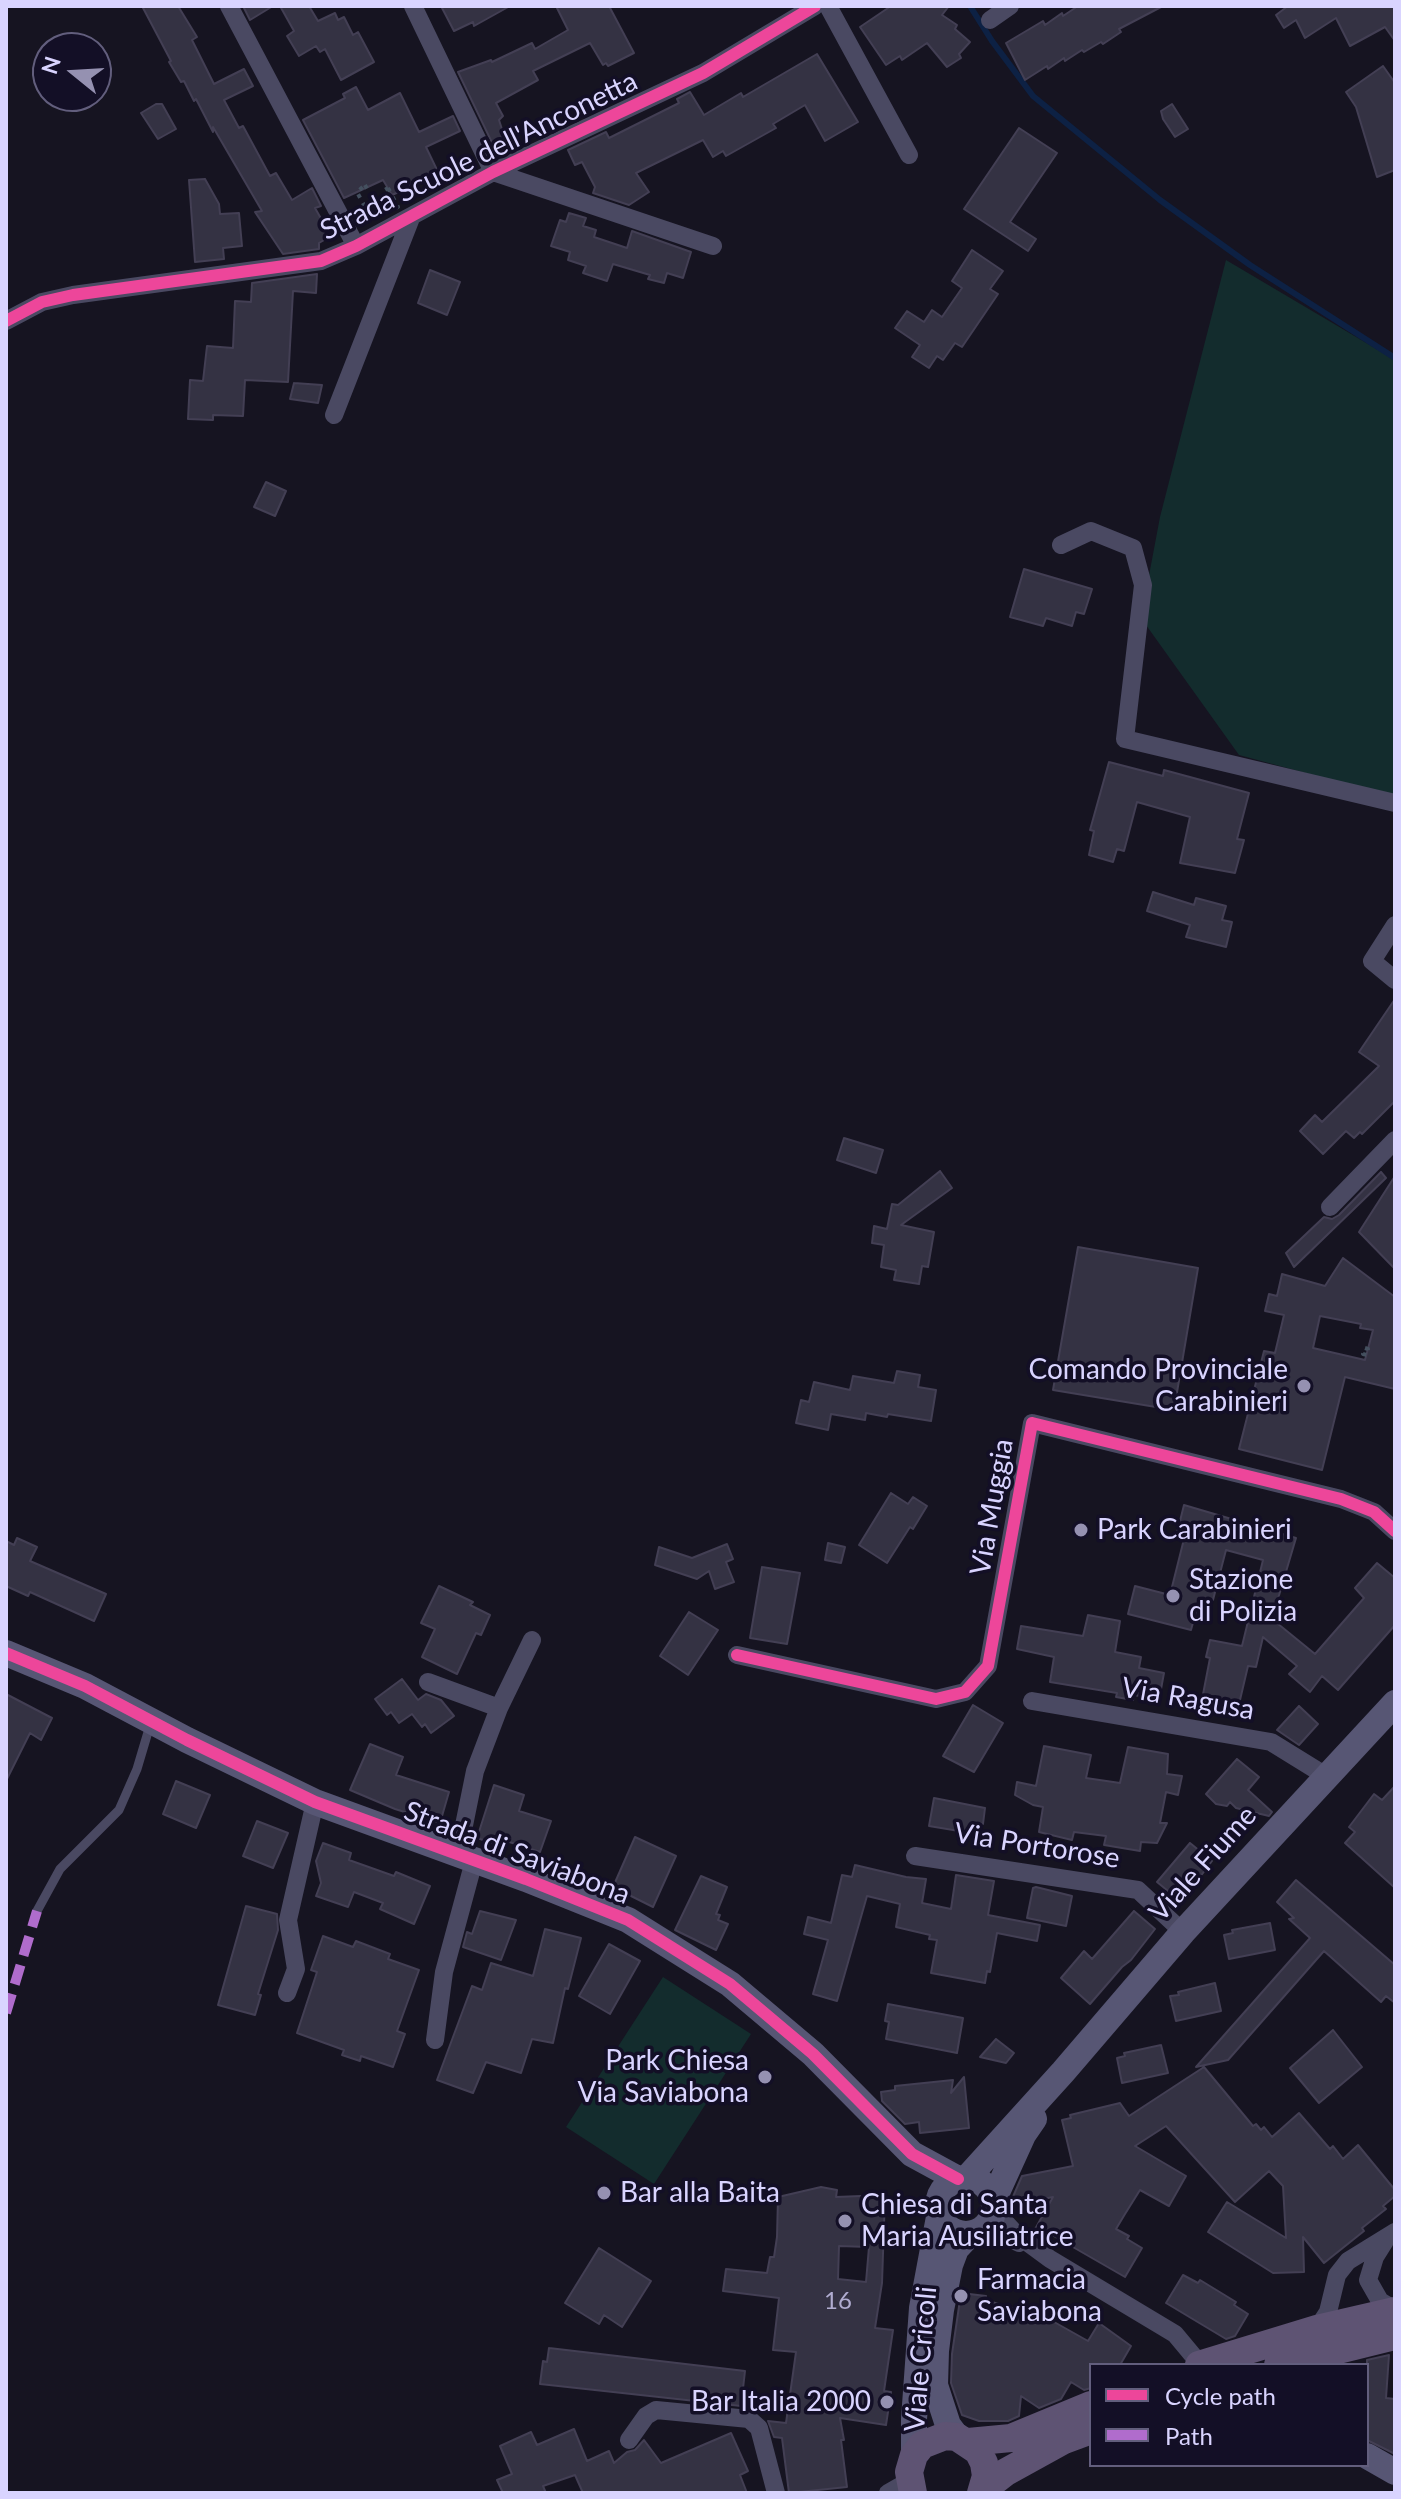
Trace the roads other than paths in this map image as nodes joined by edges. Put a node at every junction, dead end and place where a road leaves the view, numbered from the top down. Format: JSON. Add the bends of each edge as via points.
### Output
{"nodes":[{"id":1,"x":229,"y":6,"type":"edge"},
{"id":2,"x":413,"y":6,"type":"edge"},
{"id":3,"x":815,"y":6,"type":"edge"},
{"id":4,"x":828,"y":6,"type":"edge"},
{"id":5,"x":1010,"y":6,"type":"edge"},
{"id":6,"x":990,"y":20,"type":"dead end"},
{"id":7,"x":909,"y":155,"type":"dead end"},
{"id":8,"x":493,"y":172,"type":"junction"},
{"id":9,"x":411,"y":218,"type":"junction"},
{"id":10,"x":356,"y":246,"type":"junction"},
{"id":11,"x":713,"y":246,"type":"dead end"},
{"id":12,"x":6,"y":321,"type":"edge"},
{"id":13,"x":334,"y":415,"type":"dead end"},
{"id":14,"x":1061,"y":545,"type":"dead end"},
{"id":15,"x":1395,"y":803,"type":"edge"},
{"id":16,"x":1395,"y":925,"type":"edge"},
{"id":17,"x":1395,"y":980,"type":"edge"},
{"id":18,"x":1394,"y":1144,"type":"edge"},
{"id":19,"x":1330,"y":1207,"type":"dead end"},
{"id":20,"x":1395,"y":1531,"type":"edge"},
{"id":21,"x":532,"y":1640,"type":"dead end"},
{"id":22,"x":6,"y":1654,"type":"edge"},
{"id":23,"x":737,"y":1655,"type":"dead end"},
{"id":24,"x":428,"y":1682,"type":"dead end"},
{"id":25,"x":1032,"y":1701,"type":"dead end"},
{"id":26,"x":1395,"y":1703,"type":"edge"},
{"id":27,"x":499,"y":1708,"type":"junction"},
{"id":28,"x":152,"y":1722,"type":"junction"},
{"id":29,"x":1326,"y":1776,"type":"junction"},
{"id":30,"x":315,"y":1802,"type":"junction"},
{"id":31,"x":915,"y":1856,"type":"dead end"},
{"id":32,"x":466,"y":1858,"type":"junction"},
{"id":33,"x":37,"y":1911,"type":"dead end"},
{"id":34,"x":1183,"y":1932,"type":"junction"},
{"id":35,"x":287,"y":1993,"type":"dead end"},
{"id":36,"x":435,"y":2040,"type":"dead end"},
{"id":37,"x":1063,"y":2072,"type":"junction"},
{"id":38,"x":912,"y":2154,"type":"junction"},
{"id":39,"x":962,"y":2178,"type":"junction"},
{"id":40,"x":938,"y":2212,"type":"junction"},
{"id":41,"x":985,"y":2218,"type":"junction"},
{"id":42,"x":1391,"y":2236,"type":"edge"},
{"id":43,"x":1395,"y":2310,"type":"edge"},
{"id":44,"x":1317,"y":2329,"type":"junction"},
{"id":45,"x":1395,"y":2336,"type":"edge"},
{"id":46,"x":1197,"y":2363,"type":"edge"},
{"id":47,"x":1206,"y":2363,"type":"edge"},
{"id":48,"x":1286,"y":2363,"type":"edge"},
{"id":49,"x":1089,"y":2406,"type":"edge"},
{"id":50,"x":1089,"y":2431,"type":"edge"},
{"id":51,"x":629,"y":2440,"type":"dead end"},
{"id":52,"x":963,"y":2440,"type":"junction"},
{"id":53,"x":1369,"y":2457,"type":"edge"},
{"id":54,"x":1395,"y":2472,"type":"edge"},
{"id":55,"x":907,"y":2483,"type":"edge"},
{"id":56,"x":982,"y":2491,"type":"edge"},
{"id":57,"x":776,"y":2493,"type":"edge"}],
"edges":[{"from":1,"to":10,"type":"street"},
{"from":2,"to":8,"type":"street"},
{"from":3,"to":8,"type":"street","name":"Strada Scuole dell'Anconetta","via":[[703,73]]},
{"from":4,"to":7,"type":"street"},
{"from":5,"to":6,"type":"street"},
{"from":8,"to":9,"type":"street","name":"Strada Scuole dell'Anconetta"},
{"from":8,"to":11,"type":"street","name":"Strada Scuole dell'Anconetta"},
{"from":9,"to":10,"type":"street","name":"Strada Scuole dell'Anconetta"},
{"from":9,"to":13,"type":"street","name":"Strada Scuole dell'Anconetta"},
{"from":10,"to":12,"type":"street","name":"Strada Scuole dell'Anconetta","via":[[321,261],[73,295],[42,302]]},
{"from":14,"to":15,"type":"street","via":[[1091,531],[1133,548],[1143,585],[1125,739]]},
{"from":16,"to":17,"type":"street","via":[[1372,961]]},
{"from":18,"to":19,"type":"street"},
{"from":20,"to":23,"type":"street","name":"Via Muggia","via":[[1374,1512],[1341,1499],[1032,1423],[988,1666],[965,1692],[936,1699]]},
{"from":21,"to":27,"type":"street","name":"Strada di Saviabona"},
{"from":22,"to":28,"type":"street","name":"Strada di Saviabona","via":[[85,1686]]},
{"from":24,"to":27,"type":"street"},
{"from":25,"to":29,"type":"street","name":"Via Ragusa","via":[[1271,1742]]},
{"from":26,"to":29,"type":"street","name":"Viale Fiume"},
{"from":27,"to":32,"type":"street","name":"Strada di Saviabona","via":[[475,1771]]},
{"from":28,"to":30,"type":"street","name":"Strada di Saviabona"},
{"from":28,"to":33,"type":"lane","via":[[119,1810],[60,1869]]},
{"from":29,"to":34,"type":"street","name":"Viale Fiume"},
{"from":30,"to":32,"type":"street","name":"Strada di Saviabona"},
{"from":30,"to":35,"type":"street","via":[[288,1920],[296,1969]]},
{"from":31,"to":34,"type":"street","name":"Via Portorose","via":[[1138,1890]]},
{"from":32,"to":36,"type":"street","name":"Strada di Saviabona"},
{"from":32,"to":38,"type":"street","name":"Strada di Saviabona","via":[[628,1920],[730,1984],[813,2054]]},
{"from":34,"to":37,"type":"street","name":"Viale Fiume"},
{"from":37,"to":39,"type":"street","name":"Viale Fiume"},
{"from":37,"to":41,"type":"street","name":"Viale Fiume","via":[[1023,2135]]},
{"from":38,"to":39,"type":"street","name":"Strada di Saviabona"},
{"from":38,"to":40,"type":"street","name":"Strada di Saviabona"},
{"from":39,"to":40,"type":"street","via":[[942,2190]]},
{"from":39,"to":41,"type":"street","via":[[984,2185]]},
{"from":40,"to":41,"type":"street","via":[[951,2231]]},
{"from":40,"to":55,"type":"street","name":"Viale Cricoli","via":[[922,2308]]},
{"from":41,"to":46,"type":"street","via":[[1175,2334]]},
{"from":41,"to":52,"type":"street","name":"Viale Cricoli","via":[[956,2249],[950,2265],[936,2351],[935,2385],[948,2425]]},
{"from":42,"to":43,"type":"street","via":[[1375,2257],[1368,2280],[1380,2301]]},
{"from":42,"to":44,"type":"street","via":[[1348,2261],[1337,2275],[1328,2312]]},
{"from":43,"to":44,"type":"main road"},
{"from":44,"to":47,"type":"main road"},
{"from":45,"to":48,"type":"main road"},
{"from":49,"to":52,"type":"main road","via":[[1011,2438]]},
{"from":50,"to":56,"type":"main road","via":[[1006,2472]]},
{"from":51,"to":57,"type":"street","via":[[656,2410],[749,2419],[759,2428]]},
{"from":52,"to":55,"type":"main road","name":"Viale Cricoli","via":[[933,2439]]},
{"from":52,"to":56,"type":"main road","name":"Viale Cricoli","via":[[984,2463]]},
{"from":53,"to":54,"type":"street"}]}
